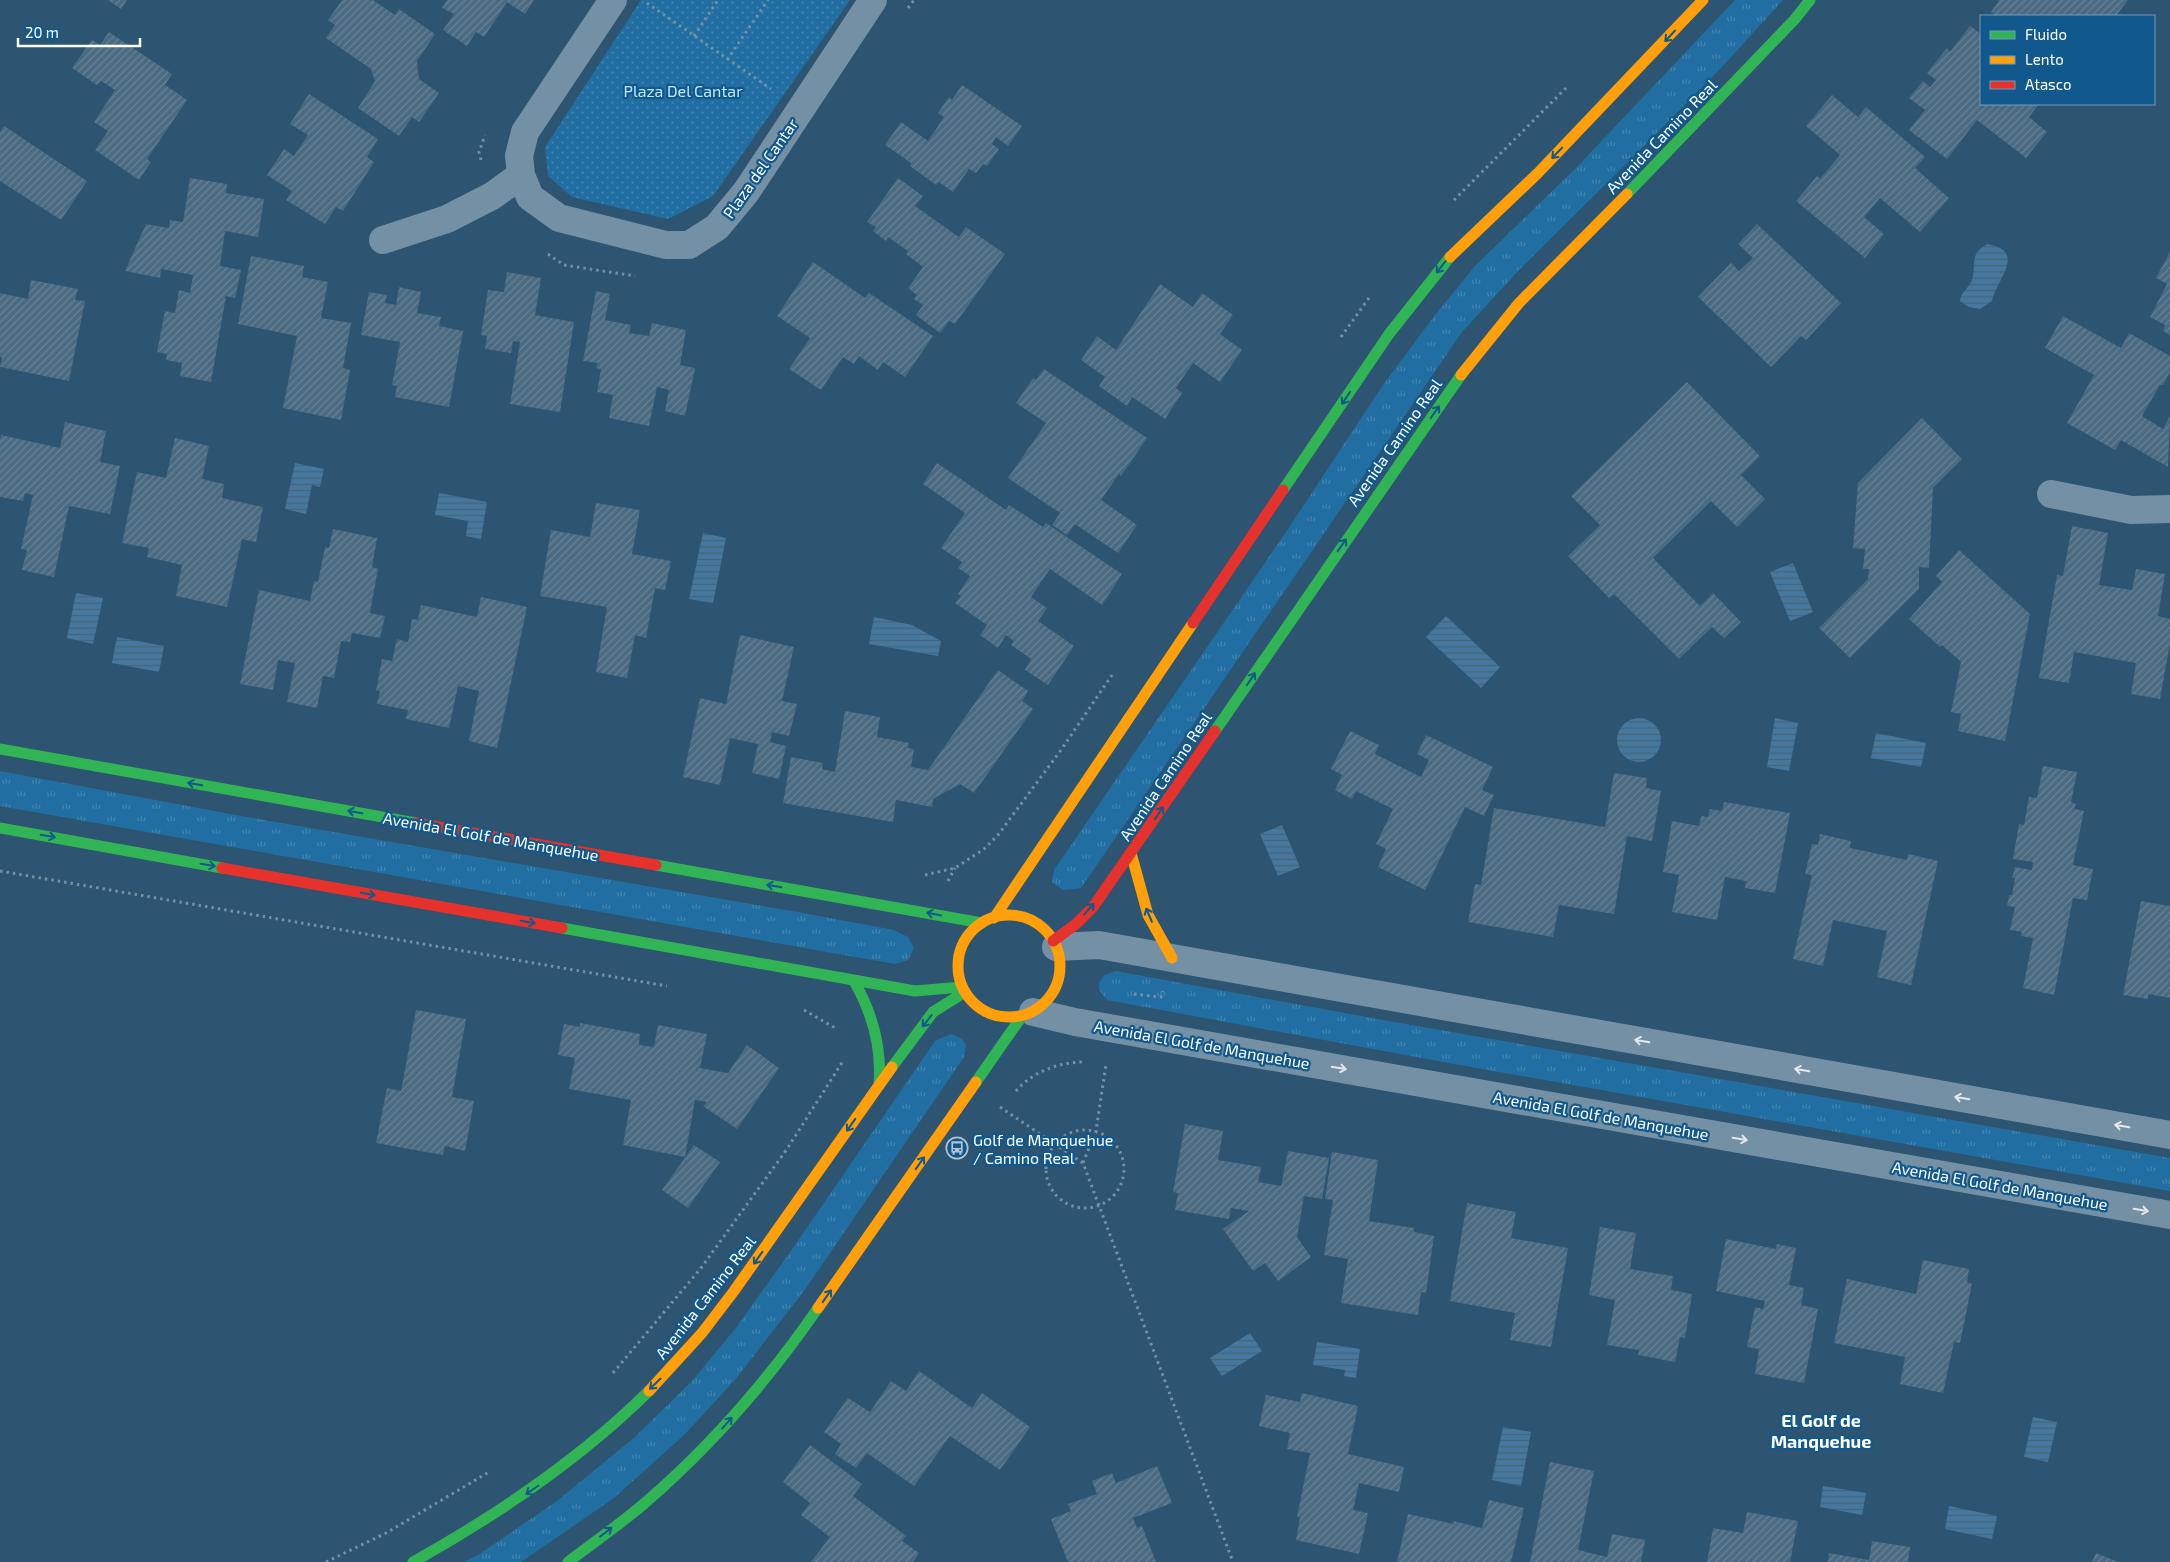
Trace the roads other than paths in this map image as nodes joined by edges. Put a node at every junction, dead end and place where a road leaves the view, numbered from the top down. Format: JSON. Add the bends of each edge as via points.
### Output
{"nodes":[{"id":1,"x":613,"y":0,"type":"edge"},
{"id":2,"x":873,"y":0,"type":"edge"},
{"id":3,"x":1703,"y":0,"type":"edge"},
{"id":4,"x":1810,"y":0,"type":"edge"},
{"id":5,"x":521,"y":175,"type":"junction"},
{"id":6,"x":383,"y":240,"type":"dead end"},
{"id":7,"x":2051,"y":494,"type":"dead end"},
{"id":8,"x":2170,"y":509,"type":"edge"},
{"id":9,"x":0,"y":749,"type":"edge"},
{"id":10,"x":0,"y":828,"type":"edge"},
{"id":11,"x":1131,"y":854,"type":"junction"},
{"id":12,"x":994,"y":918,"type":"junction"},
{"id":13,"x":982,"y":923,"type":"junction"},
{"id":14,"x":1055,"y":944,"type":"junction"},
{"id":15,"x":1172,"y":958,"type":"junction"},
{"id":16,"x":854,"y":981,"type":"junction"},
{"id":17,"x":964,"y":989,"type":"junction"},
{"id":18,"x":1027,"y":1014,"type":"junction"},
{"id":19,"x":879,"y":1085,"type":"junction"},
{"id":20,"x":2170,"y":1135,"type":"edge"},
{"id":21,"x":2170,"y":1215,"type":"edge"},
{"id":22,"x":413,"y":1562,"type":"edge"},
{"id":23,"x":568,"y":1562,"type":"edge"}],
"edges":[{"from":1,"to":5,"type":"street","name":"Plaza del Cantar","via":[[525,132],[519,156]]},
{"from":2,"to":5,"type":"street","name":"Plaza del Cantar","via":[[746,192],[717,227],[689,245],[666,246],[558,218],[530,197]]},
{"from":3,"to":12,"type":"main road","one_way":true,"via":[[1538,173],[1447,259],[1389,334]]},
{"from":11,"to":4,"type":"main road","name":"Avenida Camino Real","one_way":true,"via":[[1480,350],[1519,303],[1690,130]]},
{"from":5,"to":6,"type":"street","via":[[492,196],[447,219]]},
{"from":7,"to":8,"type":"street","via":[[2131,510]]},
{"from":13,"to":9,"type":"main road","name":"Avenida El Golf de Manquehue","one_way":true},
{"from":10,"to":16,"type":"main road","one_way":true},
{"from":14,"to":11,"type":"main road","name":"Avenida Camino Real","one_way":true,"via":[[1092,907]]},
{"from":15,"to":11,"type":"main road","one_way":true,"via":[[1148,915]]},
{"from":12,"to":13,"type":"main road"},
{"from":12,"to":14,"type":"main road","via":[[1013,916],[1032,921]]},
{"from":13,"to":17,"type":"main road","via":[[967,938],[959,956],[959,977]]},
{"from":14,"to":15,"type":"street","via":[[1099,946]]},
{"from":14,"to":18,"type":"main road","via":[[1060,968],[1054,989],[1042,1006]]},
{"from":20,"to":15,"type":"street","one_way":true},
{"from":16,"to":17,"type":"main road","via":[[914,991]]},
{"from":16,"to":19,"type":"main road","via":[[864,996],[877,1031]]},
{"from":17,"to":18,"type":"main road","via":[[978,1006],[994,1015],[1013,1017]]},
{"from":17,"to":19,"type":"main road","name":"Avenida Camino Real","one_way":true,"via":[[937,1009]]},
{"from":18,"to":21,"type":"street","name":"Avenida El Golf de Manquehue","one_way":true},
{"from":23,"to":18,"type":"main road","one_way":true,"via":[[646,1502],[715,1437],[790,1349]]},
{"from":19,"to":22,"type":"main road","name":"Avenida Camino Real","one_way":true,"via":[[733,1293],[663,1376],[607,1431],[546,1480],[502,1511]]}]}
